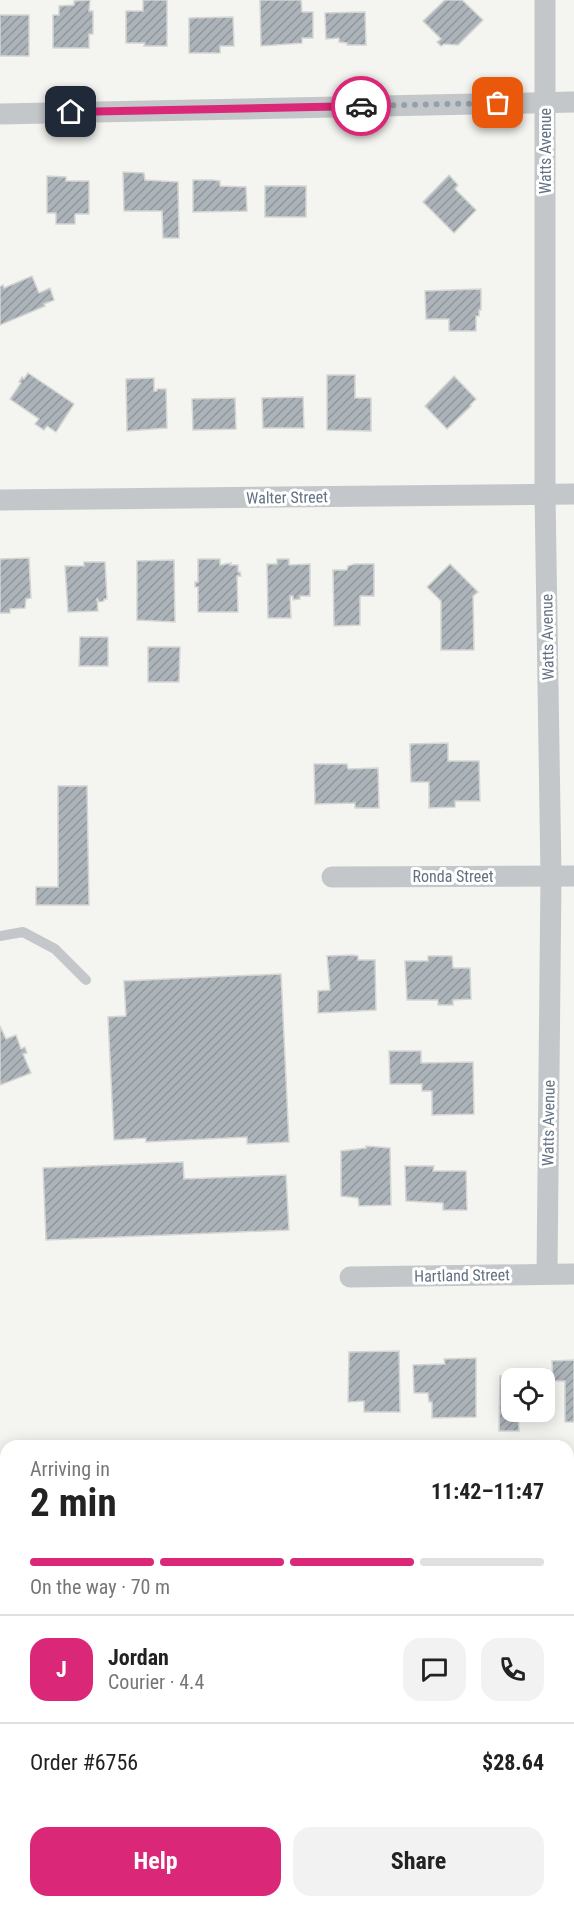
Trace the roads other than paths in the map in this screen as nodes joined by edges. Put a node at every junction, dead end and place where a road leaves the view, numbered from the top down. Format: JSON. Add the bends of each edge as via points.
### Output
{"nodes":[{"id":1,"x":545,"y":0,"type":"edge"},
{"id":2,"x":545,"y":102,"type":"junction"},
{"id":3,"x":574,"y":102,"type":"edge"},
{"id":4,"x":0,"y":114,"type":"edge"},
{"id":5,"x":545,"y":494,"type":"junction"},
{"id":6,"x":574,"y":494,"type":"edge"},
{"id":7,"x":0,"y":500,"type":"edge"},
{"id":8,"x":551,"y":876,"type":"junction"},
{"id":9,"x":574,"y":876,"type":"edge"},
{"id":10,"x":332,"y":877,"type":"dead end"},
{"id":11,"x":0,"y":936,"type":"edge"},
{"id":12,"x":86,"y":980,"type":"dead end"},
{"id":13,"x":547,"y":1274,"type":"junction"},
{"id":14,"x":574,"y":1274,"type":"edge"},
{"id":15,"x":350,"y":1277,"type":"dead end"}],
"edges":[{"from":1,"to":2,"type":"street","name":"Watts Avenue"},
{"from":2,"to":3,"type":"street"},
{"from":2,"to":4,"type":"street"},
{"from":2,"to":5,"type":"street","name":"Watts Avenue"},
{"from":5,"to":6,"type":"street","name":"Walter Street"},
{"from":5,"to":7,"type":"street","name":"Walter Street"},
{"from":5,"to":8,"type":"street","name":"Watts Avenue"},
{"from":8,"to":9,"type":"street","name":"Ronda Street"},
{"from":8,"to":10,"type":"street","name":"Ronda Street"},
{"from":8,"to":13,"type":"street","name":"Watts Avenue"},
{"from":11,"to":12,"type":"lane","via":[[23,932],[54,949]]},
{"from":13,"to":14,"type":"street","name":"Hartland Street"},
{"from":13,"to":15,"type":"street","name":"Hartland Street"}]}
